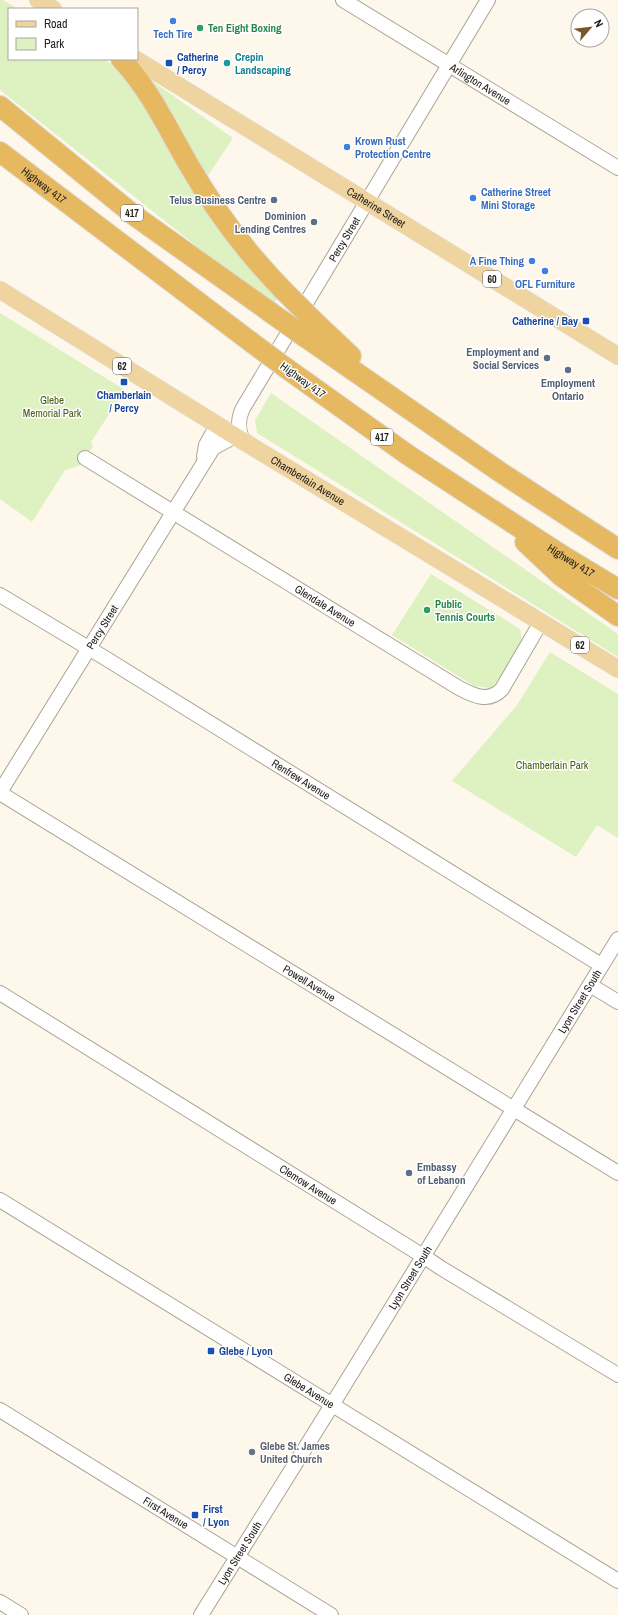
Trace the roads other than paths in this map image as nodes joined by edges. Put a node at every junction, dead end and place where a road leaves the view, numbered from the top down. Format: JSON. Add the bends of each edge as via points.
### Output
{"nodes":[{"id":1,"x":38,"y":0,"type":"edge"},
{"id":2,"x":343,"y":0,"type":"edge"},
{"id":3,"x":488,"y":0,"type":"edge"},
{"id":4,"x":51,"y":8,"type":"edge"},
{"id":5,"x":122,"y":60,"type":"edge"},
{"id":6,"x":137,"y":60,"type":"edge"},
{"id":7,"x":449,"y":65,"type":"junction"},
{"id":8,"x":0,"y":106,"type":"edge"},
{"id":9,"x":0,"y":152,"type":"edge"},
{"id":10,"x":618,"y":168,"type":"edge"},
{"id":11,"x":362,"y":199,"type":"junction"},
{"id":12,"x":0,"y":290,"type":"edge"},
{"id":13,"x":309,"y":329,"type":"junction"},
{"id":14,"x":618,"y":356,"type":"edge"},
{"id":15,"x":217,"y":425,"type":"junction"},
{"id":16,"x":239,"y":439,"type":"junction"},
{"id":17,"x":85,"y":458,"type":"dead end"},
{"id":18,"x":204,"y":461,"type":"junction"},
{"id":19,"x":481,"y":502,"type":"junction"},
{"id":20,"x":173,"y":512,"type":"junction"},
{"id":21,"x":618,"y":549,"type":"edge"},
{"id":22,"x":618,"y":589,"type":"edge"},
{"id":23,"x":0,"y":595,"type":"edge"},
{"id":24,"x":618,"y":616,"type":"edge"},
{"id":25,"x":541,"y":622,"type":"junction"},
{"id":26,"x":88,"y":648,"type":"junction"},
{"id":27,"x":618,"y":669,"type":"edge"},
{"id":28,"x":0,"y":792,"type":"edge"},
{"id":29,"x":618,"y":939,"type":"edge"},
{"id":30,"x":601,"y":965,"type":"junction"},
{"id":31,"x":590,"y":984,"type":"junction"},
{"id":32,"x":0,"y":993,"type":"edge"},
{"id":33,"x":618,"y":1002,"type":"edge"},
{"id":34,"x":514,"y":1110,"type":"junction"},
{"id":35,"x":618,"y":1173,"type":"edge"},
{"id":36,"x":0,"y":1200,"type":"edge"},
{"id":37,"x":423,"y":1256,"type":"junction"},
{"id":38,"x":618,"y":1375,"type":"edge"},
{"id":39,"x":332,"y":1405,"type":"junction"},
{"id":40,"x":0,"y":1410,"type":"edge"},
{"id":41,"x":237,"y":1557,"type":"junction"},
{"id":42,"x":618,"y":1581,"type":"edge"},
{"id":43,"x":0,"y":1602,"type":"edge"},
{"id":44,"x":21,"y":1615,"type":"edge"},
{"id":45,"x":201,"y":1615,"type":"edge"},
{"id":46,"x":331,"y":1615,"type":"edge"}],
"edges":[{"from":1,"to":4,"type":"main road"},
{"from":2,"to":7,"type":"street","name":"Arlington Avenue"},
{"from":3,"to":7,"type":"street","name":"Percy Street"},
{"from":5,"to":13,"type":"highway","bridge":true,"via":[[145,91],[202,187],[233,233],[250,255],[284,290]]},
{"from":6,"to":11,"type":"main road","name":"Catherine Street","number":"60"},
{"from":7,"to":10,"type":"street","name":"Arlington Avenue"},
{"from":7,"to":11,"type":"street","name":"Percy Street"},
{"from":8,"to":13,"type":"highway","number":"417","bridge":true,"via":[[135,216],[270,312]]},
{"from":9,"to":19,"type":"highway","name":"Highway 417","number":"417","bridge":true,"via":[[286,368],[408,455]]},
{"from":11,"to":14,"type":"main road","name":"Catherine Street","number":"60"},
{"from":11,"to":16,"type":"street","name":"Percy Street","via":[[243,408],[238,420]]},
{"from":12,"to":15,"type":"main road","name":"Chamberlain Avenue","number":"62"},
{"from":13,"to":21,"type":"highway","number":"417","via":[[394,398],[500,472]]},
{"from":15,"to":16,"type":"main road","name":"Chamberlain Avenue","number":"62"},
{"from":15,"to":18,"type":"street","name":"Percy Street","via":[[206,445]]},
{"from":16,"to":18,"type":"street","name":"Percy Street","via":[[213,448]]},
{"from":16,"to":25,"type":"main road","name":"Chamberlain Avenue","number":"62"},
{"from":17,"to":20,"type":"street","name":"Glendale Avenue"},
{"from":18,"to":20,"type":"street","name":"Percy Street"},
{"from":19,"to":22,"type":"highway","name":"Highway 417","number":"417"},
{"from":19,"to":24,"type":"highway","via":[[561,576]]},
{"from":20,"to":25,"type":"street","name":"Glendale Avenue","via":[[459,688],[481,698],[493,696],[502,689]]},
{"from":20,"to":26,"type":"street","name":"Percy Street"},
{"from":23,"to":26,"type":"street","name":"Renfrew Avenue"},
{"from":25,"to":27,"type":"main road","name":"Chamberlain Avenue","number":"62"},
{"from":26,"to":28,"type":"street","name":"Percy Street"},
{"from":26,"to":30,"type":"street","name":"Renfrew Avenue"},
{"from":28,"to":34,"type":"street","name":"Powell Avenue"},
{"from":29,"to":30,"type":"street","name":"Lyon Street South"},
{"from":30,"to":31,"type":"street","name":"Lyon Street South"},
{"from":31,"to":33,"type":"street"},
{"from":31,"to":34,"type":"street","name":"Lyon Street South"},
{"from":32,"to":37,"type":"street","name":"Clemow Avenue"},
{"from":34,"to":35,"type":"street","name":"Powell Avenue"},
{"from":34,"to":37,"type":"street","name":"Lyon Street South"},
{"from":36,"to":39,"type":"street","name":"Glebe Avenue"},
{"from":37,"to":38,"type":"street","name":"Clemow Avenue"},
{"from":37,"to":39,"type":"street","name":"Lyon Street South"},
{"from":39,"to":41,"type":"street","name":"Lyon Street South"},
{"from":39,"to":42,"type":"street","name":"Glebe Avenue"},
{"from":40,"to":41,"type":"street","name":"First Avenue"},
{"from":41,"to":45,"type":"street","name":"Lyon Street South"},
{"from":41,"to":46,"type":"street","name":"First Avenue"},
{"from":43,"to":44,"type":"street"}]}
